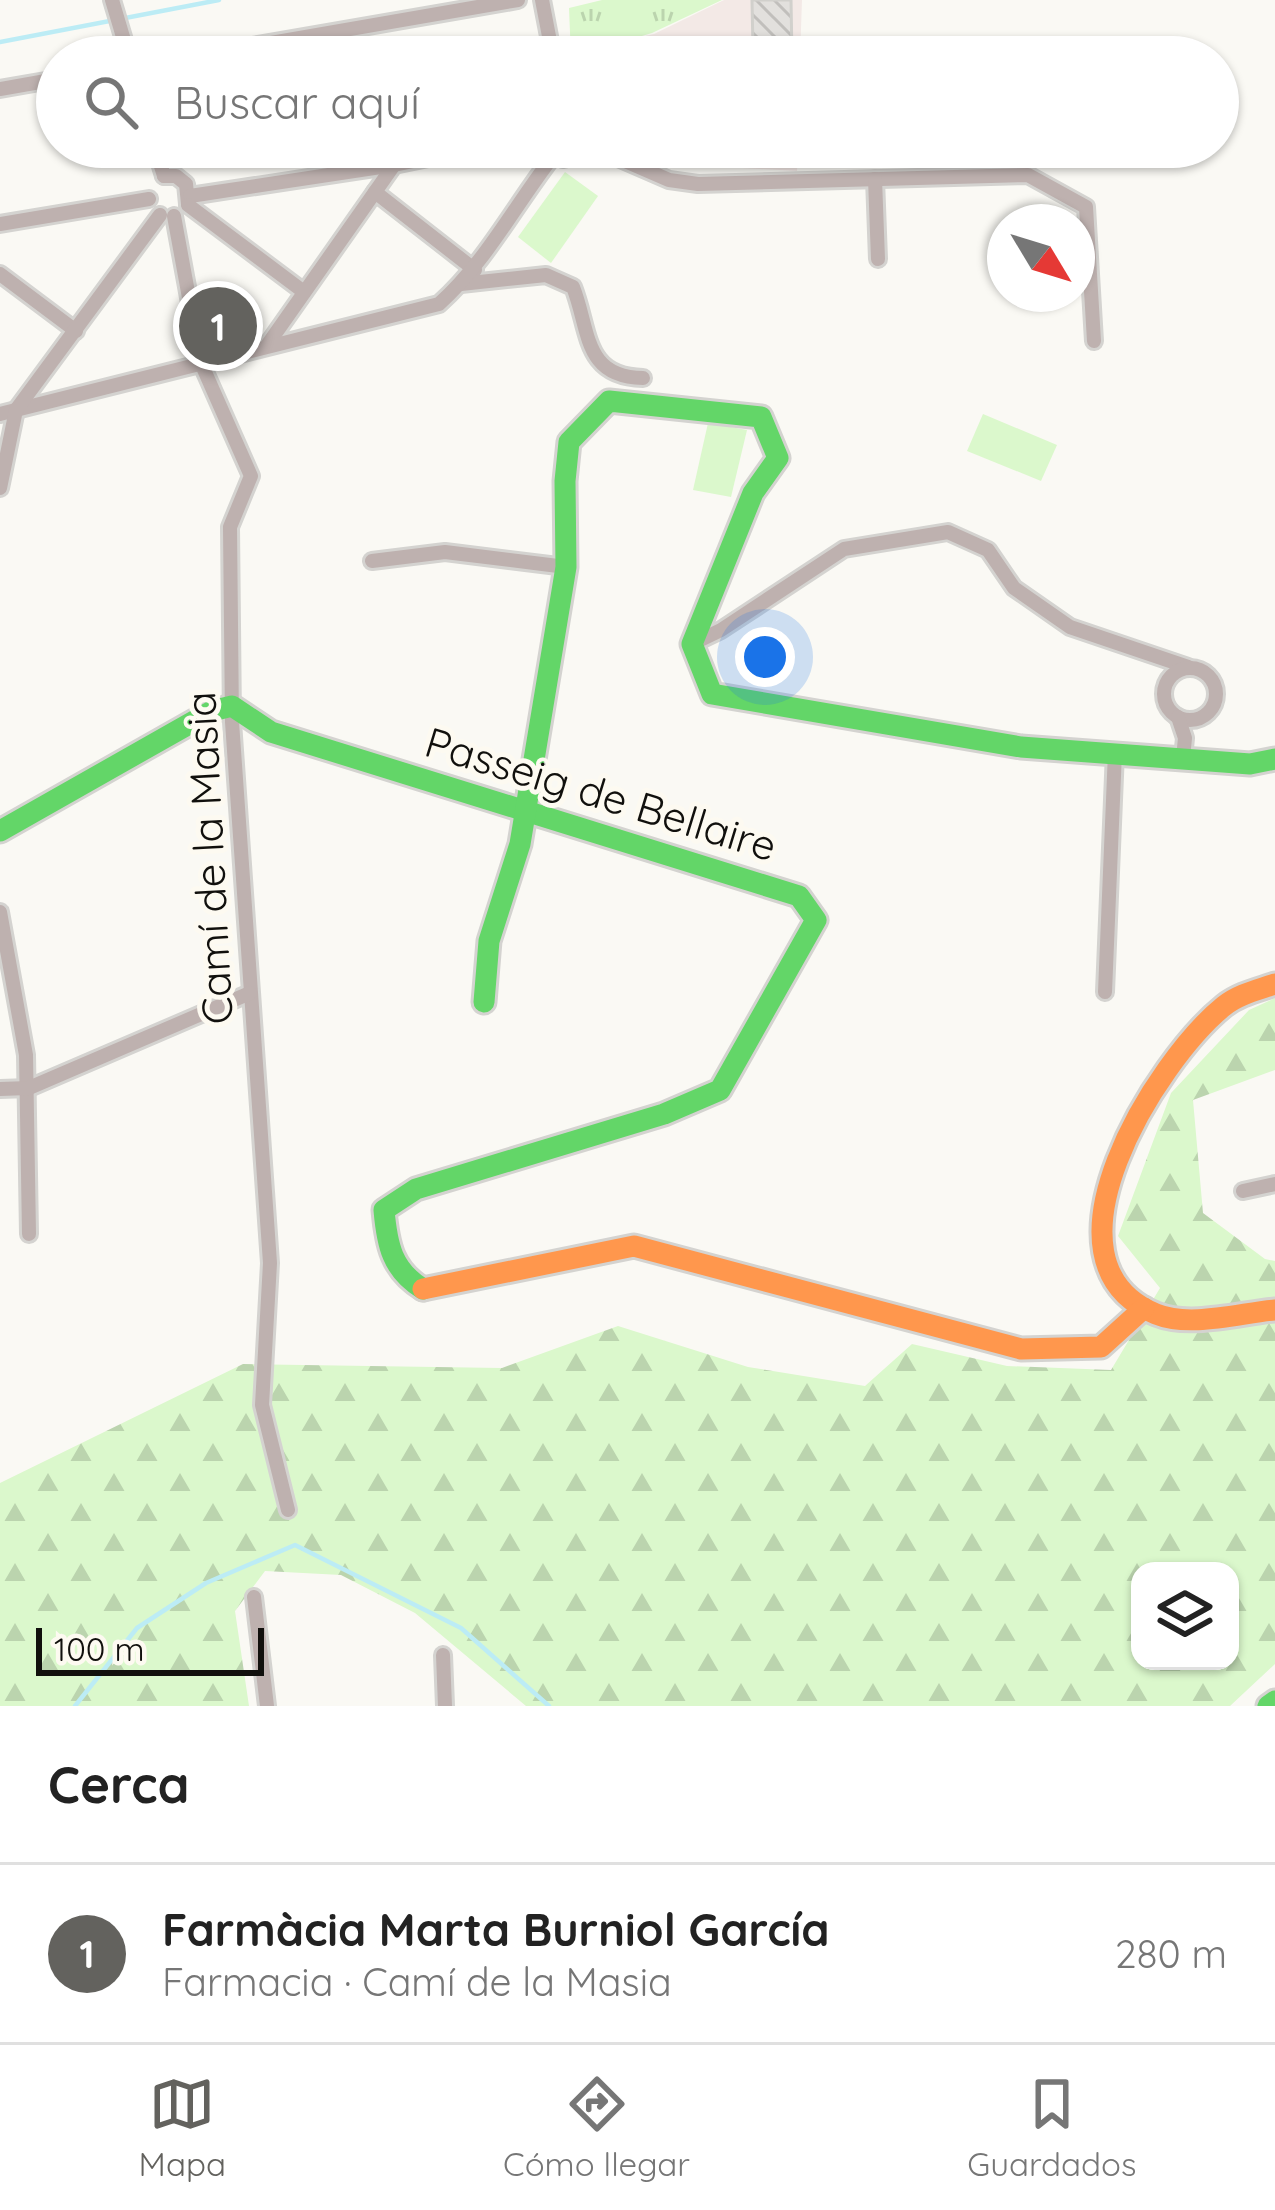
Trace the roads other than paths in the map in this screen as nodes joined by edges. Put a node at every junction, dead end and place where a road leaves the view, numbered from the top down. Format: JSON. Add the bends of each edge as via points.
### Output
{"nodes":[{"id":1,"x":112,"y":0,"type":"edge"},
{"id":2,"x":518,"y":0,"type":"edge"},
{"id":3,"x":542,"y":0,"type":"edge"},
{"id":4,"x":123,"y":36,"type":"edge"},
{"id":5,"x":310,"y":36,"type":"edge"},
{"id":6,"x":549,"y":36,"type":"edge"},
{"id":7,"x":36,"y":83,"type":"edge"},
{"id":8,"x":0,"y":89,"type":"edge"},
{"id":9,"x":162,"y":168,"type":"edge"},
{"id":10,"x":377,"y":168,"type":"edge"},
{"id":11,"x":392,"y":168,"type":"edge"},
{"id":12,"x":539,"y":168,"type":"edge"},
{"id":13,"x":642,"y":168,"type":"edge"},
{"id":14,"x":164,"y":176,"type":"junction"},
{"id":15,"x":875,"y":179,"type":"junction"},
{"id":16,"x":375,"y":192,"type":"junction"},
{"id":17,"x":149,"y":200,"type":"junction"},
{"id":18,"x":189,"y":201,"type":"junction"},
{"id":19,"x":167,"y":215,"type":"junction"},
{"id":20,"x":0,"y":224,"type":"edge"},
{"id":21,"x":878,"y":259,"type":"dead end"},
{"id":22,"x":475,"y":270,"type":"junction"},
{"id":23,"x":0,"y":274,"type":"edge"},
{"id":24,"x":461,"y":284,"type":"junction"},
{"id":25,"x":304,"y":292,"type":"junction"},
{"id":26,"x":76,"y":331,"type":"junction"},
{"id":27,"x":1094,"y":340,"type":"dead end"},
{"id":28,"x":268,"y":344,"type":"junction"},
{"id":29,"x":201,"y":362,"type":"junction"},
{"id":30,"x":644,"y":378,"type":"dead end"},
{"id":31,"x":16,"y":410,"type":"junction"},
{"id":32,"x":0,"y":414,"type":"edge"},
{"id":33,"x":0,"y":488,"type":"edge"},
{"id":34,"x":372,"y":562,"type":"dead end"},
{"id":35,"x":566,"y":567,"type":"junction"},
{"id":36,"x":692,"y":644,"type":"junction"},
{"id":37,"x":1188,"y":667,"type":"junction"},
{"id":38,"x":232,"y":706,"type":"junction"},
{"id":39,"x":1178,"y":717,"type":"junction"},
{"id":40,"x":1115,"y":752,"type":"junction"},
{"id":41,"x":1183,"y":758,"type":"junction"},
{"id":42,"x":1275,"y":759,"type":"edge"},
{"id":43,"x":525,"y":811,"type":"junction"},
{"id":44,"x":0,"y":831,"type":"edge"},
{"id":45,"x":0,"y":912,"type":"edge"},
{"id":46,"x":1275,"y":984,"type":"edge"},
{"id":47,"x":1105,"y":992,"type":"dead end"},
{"id":48,"x":250,"y":993,"type":"junction"},
{"id":49,"x":484,"y":1002,"type":"dead end"},
{"id":50,"x":28,"y":1088,"type":"junction"},
{"id":51,"x":0,"y":1089,"type":"edge"},
{"id":52,"x":1275,"y":1184,"type":"edge"},
{"id":53,"x":1243,"y":1191,"type":"dead end"},
{"id":54,"x":29,"y":1234,"type":"dead end"},
{"id":55,"x":1144,"y":1308,"type":"junction"},
{"id":56,"x":1275,"y":1310,"type":"edge"},
{"id":57,"x":288,"y":1510,"type":"dead end"},
{"id":58,"x":254,"y":1597,"type":"dead end"},
{"id":59,"x":443,"y":1655,"type":"dead end"},
{"id":60,"x":267,"y":1706,"type":"edge"},
{"id":61,"x":445,"y":1706,"type":"edge"}],
"edges":[{"from":1,"to":4,"type":"street"},
{"from":2,"to":5,"type":"street"},
{"from":3,"to":6,"type":"street"},
{"from":7,"to":8,"type":"street"},
{"from":9,"to":14,"type":"street"},
{"from":10,"to":18,"type":"street"},
{"from":11,"to":16,"type":"street"},
{"from":12,"to":22,"type":"street"},
{"from":13,"to":15,"type":"street","via":[[698,184]]},
{"from":14,"to":17,"type":"street"},
{"from":14,"to":18,"type":"street","via":[[180,178]]},
{"from":15,"to":21,"type":"street"},
{"from":15,"to":27,"type":"street","via":[[1028,175],[1086,207]]},
{"from":16,"to":22,"type":"street"},
{"from":16,"to":25,"type":"street"},
{"from":17,"to":19,"type":"street"},
{"from":17,"to":20,"type":"street"},
{"from":18,"to":19,"type":"street"},
{"from":18,"to":25,"type":"street"},
{"from":19,"to":26,"type":"street"},
{"from":19,"to":29,"type":"street","name":"Camí de la Masia"},
{"from":22,"to":24,"type":"street"},
{"from":23,"to":26,"type":"street"},
{"from":24,"to":28,"type":"street","via":[[439,304]]},
{"from":24,"to":30,"type":"street","via":[[546,275],[573,287],[587,343],[602,365]]},
{"from":25,"to":28,"type":"street"},
{"from":26,"to":31,"type":"street"},
{"from":28,"to":29,"type":"street"},
{"from":29,"to":31,"type":"street"},
{"from":29,"to":38,"type":"street","name":"Camí de la Masia","via":[[251,476],[230,526]]},
{"from":31,"to":32,"type":"street"},
{"from":31,"to":33,"type":"street"},
{"from":34,"to":35,"type":"street","via":[[445,552]]},
{"from":35,"to":36,"type":"street","via":[[569,442],[609,401],[761,417],[778,458],[753,493]]},
{"from":35,"to":43,"type":"street"},
{"from":36,"to":37,"type":"street","via":[[844,549],[948,532],[988,550],[1014,588],[1070,627]]},
{"from":36,"to":40,"type":"street","via":[[712,694],[1021,747]]},
{"from":37,"to":39,"type":"street","via":[[1172,675],[1164,693]]},
{"from":37,"to":39,"type":"street","via":[[1208,673],[1216,698],[1196,720]]},
{"from":38,"to":43,"type":"street","name":"Passeig de Bellaire","via":[[271,732]]},
{"from":38,"to":44,"type":"street"},
{"from":38,"to":48,"type":"street","name":"Camí de la Masia"},
{"from":39,"to":41,"type":"street"},
{"from":40,"to":41,"type":"street"},
{"from":40,"to":47,"type":"street"},
{"from":41,"to":42,"type":"street"},
{"from":43,"to":49,"type":"street","via":[[488,940]]},
{"from":43,"to":55,"type":"street","name":"Passeig de Bellaire","via":[[799,896],[816,920],[719,1090],[416,1189],[384,1210],[398,1273],[422,1289],[634,1246],[1022,1349],[1101,1347]]},
{"from":45,"to":50,"type":"street"},
{"from":46,"to":55,"type":"street","via":[[1228,1003],[1202,1028],[1141,1113],[1113,1172],[1097,1229],[1101,1264],[1128,1301]]},
{"from":48,"to":50,"type":"street"},
{"from":48,"to":57,"type":"street","name":"Camí de la Masia","via":[[270,1263],[262,1405]]},
{"from":50,"to":51,"type":"street"},
{"from":50,"to":54,"type":"street"},
{"from":52,"to":53,"type":"street"},
{"from":55,"to":56,"type":"street","via":[[1159,1316]]},
{"from":58,"to":60,"type":"street"},
{"from":59,"to":61,"type":"street"}]}
